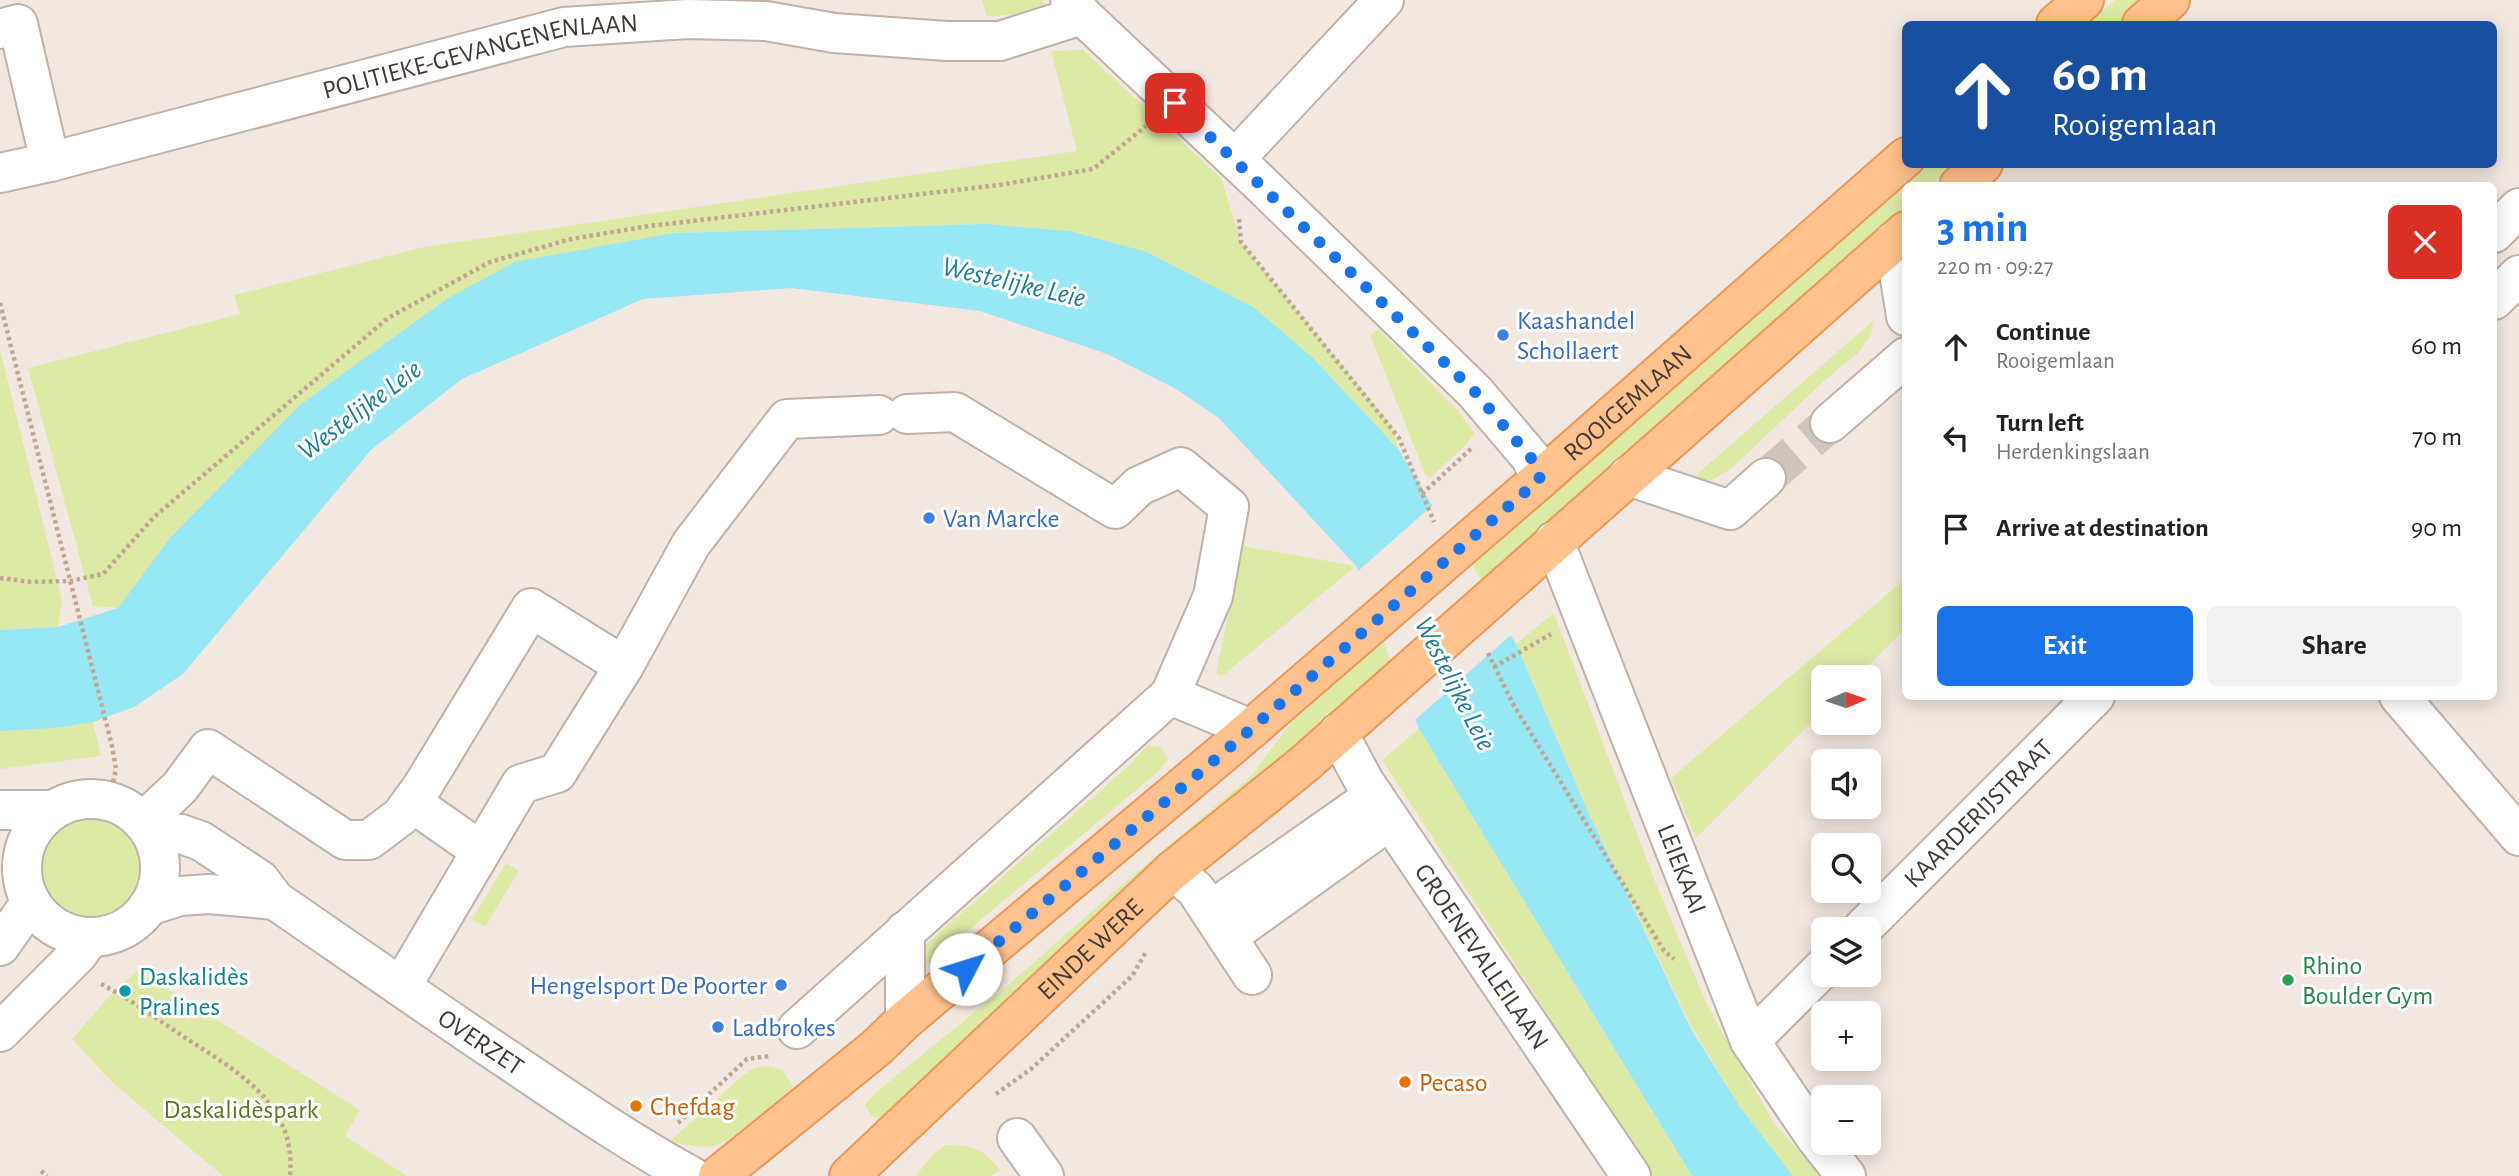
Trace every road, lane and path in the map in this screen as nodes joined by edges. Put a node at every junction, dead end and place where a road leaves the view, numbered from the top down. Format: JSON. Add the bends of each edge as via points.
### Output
{"nodes":[{"id":1,"x":1384,"y":0,"type":"edge"},
{"id":2,"x":2084,"y":0,"type":"edge"},
{"id":3,"x":2170,"y":0,"type":"edge"},
{"id":4,"x":1076,"y":8,"type":"edge"},
{"id":5,"x":2060,"y":21,"type":"edge"},
{"id":6,"x":2146,"y":21,"type":"edge"},
{"id":7,"x":0,"y":29,"type":"edge"},
{"id":8,"x":1175,"y":103,"type":"junction"},
{"id":9,"x":1235,"y":159,"type":"junction"},
{"id":10,"x":1902,"y":161,"type":"edge"},
{"id":11,"x":50,"y":162,"type":"junction"},
{"id":12,"x":1979,"y":168,"type":"edge"},
{"id":13,"x":0,"y":173,"type":"edge"},
{"id":14,"x":1963,"y":182,"type":"edge"},
{"id":15,"x":2519,"y":208,"type":"edge"},
{"id":16,"x":2497,"y":230,"type":"edge"},
{"id":17,"x":1900,"y":236,"type":"edge"},
{"id":18,"x":1241,"y":242,"type":"dead end"},
{"id":19,"x":1902,"y":263,"type":"edge"},
{"id":20,"x":2519,"y":275,"type":"edge"},
{"id":21,"x":2497,"y":297,"type":"edge"},
{"id":22,"x":0,"y":303,"type":"edge"},
{"id":23,"x":1902,"y":360,"type":"edge"},
{"id":24,"x":1830,"y":423,"type":"tunnel mouth"},
{"id":25,"x":1479,"y":442,"type":"dead end"},
{"id":26,"x":1628,"y":476,"type":"junction"},
{"id":27,"x":1766,"y":478,"type":"tunnel mouth"},
{"id":28,"x":1540,"y":479,"type":"junction"},
{"id":29,"x":1554,"y":541,"type":"junction"},
{"id":30,"x":0,"y":578,"type":"edge"},
{"id":31,"x":70,"y":581,"type":"junction"},
{"id":32,"x":1582,"y":616,"type":"junction"},
{"id":33,"x":624,"y":666,"type":"junction"},
{"id":34,"x":1170,"y":695,"type":"junction"},
{"id":35,"x":2091,"y":700,"type":"edge"},
{"id":36,"x":2402,"y":700,"type":"edge"},
{"id":37,"x":1251,"y":729,"type":"junction"},
{"id":38,"x":1338,"y":733,"type":"junction"},
{"id":39,"x":109,"y":801,"type":"junction"},
{"id":40,"x":411,"y":802,"type":"junction"},
{"id":41,"x":1382,"y":808,"type":"junction"},
{"id":42,"x":0,"y":810,"type":"edge"},
{"id":43,"x":53,"y":810,"type":"junction"},
{"id":44,"x":148,"y":827,"type":"junction"},
{"id":45,"x":2519,"y":836,"type":"edge"},
{"id":46,"x":481,"y":851,"type":"junction"},
{"id":47,"x":1173,"y":870,"type":"junction"},
{"id":48,"x":18,"y":887,"type":"edge"},
{"id":49,"x":275,"y":900,"type":"junction"},
{"id":50,"x":148,"y":906,"type":"junction"},
{"id":51,"x":1874,"y":917,"type":"edge"},
{"id":52,"x":1219,"y":924,"type":"junction"},
{"id":53,"x":905,"y":931,"type":"junction"},
{"id":54,"x":90,"y":937,"type":"junction"},
{"id":55,"x":0,"y":946,"type":"edge"},
{"id":56,"x":1664,"y":951,"type":"dead end"},
{"id":57,"x":65,"y":967,"type":"junction"},
{"id":58,"x":1252,"y":975,"type":"dead end"},
{"id":59,"x":1811,"y":980,"type":"edge"},
{"id":60,"x":401,"y":987,"type":"junction"},
{"id":61,"x":905,"y":1020,"type":"junction"},
{"id":62,"x":0,"y":1032,"type":"edge"},
{"id":63,"x":1750,"y":1041,"type":"junction"},
{"id":64,"x":788,"y":1042,"type":"joint"},
{"id":65,"x":677,"y":1124,"type":"dead end"},
{"id":66,"x":1017,"y":1138,"type":"dead end"},
{"id":67,"x":41,"y":1171,"type":"dead end"},
{"id":68,"x":47,"y":1176,"type":"edge"},
{"id":69,"x":290,"y":1176,"type":"edge"},
{"id":70,"x":691,"y":1176,"type":"edge"},
{"id":71,"x":718,"y":1176,"type":"edge"},
{"id":72,"x":849,"y":1176,"type":"edge"},
{"id":73,"x":1044,"y":1176,"type":"edge"},
{"id":74,"x":1631,"y":1176,"type":"edge"},
{"id":75,"x":1846,"y":1176,"type":"edge"}],
"edges":[{"from":1,"to":9,"type":"street"},
{"from":2,"to":5,"type":"main road"},
{"from":3,"to":6,"type":"main road"},
{"from":4,"to":8,"type":"street"},
{"from":4,"to":11,"type":"street","name":"POLITIEKE-GEVANGENENLAAN","via":[[1000,41],[834,33],[766,21],[688,19],[564,27]]},
{"from":7,"to":11,"type":"street","via":[[18,24]]},
{"from":8,"to":9,"type":"street"},
{"from":8,"to":31,"type":"path","via":[[1093,169],[999,185],[649,226],[571,239],[490,262],[388,318],[154,517],[103,575]]},
{"from":9,"to":28,"type":"street","via":[[1475,392],[1531,458]]},
{"from":10,"to":28,"type":"main road","name":"ROOIGEMLAAN"},
{"from":11,"to":13,"type":"street","name":"POLITIEKE-GEVANGENENLAAN"},
{"from":12,"to":14,"type":"main road"},
{"from":15,"to":16,"type":"street"},
{"from":17,"to":19,"type":"street"},
{"from":17,"to":26,"type":"main road","name":"ROOIGEMLAAN"},
{"from":18,"to":25,"type":"path","via":[[1399,438],[1422,494]]},
{"from":20,"to":21,"type":"street"},
{"from":22,"to":31,"type":"path"},
{"from":23,"to":24,"type":"street"},
{"from":26,"to":27,"type":"street","via":[[1730,510]]},
{"from":26,"to":29,"type":"main road","name":"ROOIGEMLAAN"},
{"from":28,"to":37,"type":"main road","name":"ROOIGEMLAAN"},
{"from":29,"to":32,"type":"street","name":"LEIEKAAI"},
{"from":29,"to":38,"type":"main road","name":"ROOIGEMLAAN"},
{"from":30,"to":31,"type":"path"},
{"from":31,"to":39,"type":"path","via":[[112,746],[116,769]]},
{"from":32,"to":56,"type":"path","via":[[1494,667]]},
{"from":32,"to":63,"type":"street","name":"LEIEKAAI"},
{"from":33,"to":34,"type":"street","via":[[691,544],[787,419],[955,412],[1115,509],[1139,486],[1181,467],[1230,507],[1213,596]]},
{"from":33,"to":40,"type":"street","via":[[531,608]]},
{"from":33,"to":46,"type":"street","via":[[557,773],[521,784]]},
{"from":34,"to":37,"type":"street"},
{"from":34,"to":53,"type":"street"},
{"from":35,"to":51,"type":"street","name":"KAARDERIJSTRAAT"},
{"from":36,"to":45,"type":"street"},
{"from":37,"to":61,"type":"main road"},
{"from":38,"to":41,"type":"street","name":"GROENEVALLEILAAN"},
{"from":38,"to":47,"type":"main road","name":"EINDE WERE"},
{"from":39,"to":43,"type":"street","via":[[71,802]]},
{"from":39,"to":44,"type":"street","name":"OVERZET"},
{"from":40,"to":44,"type":"street","via":[[401,816],[369,839],[345,840],[208,749]]},
{"from":40,"to":46,"type":"street"},
{"from":41,"to":52,"type":"street"},
{"from":41,"to":74,"type":"street","name":"GROENEVALLEILAAN"},
{"from":42,"to":43,"type":"street"},
{"from":43,"to":48,"type":"street","via":[[27,842]]},
{"from":44,"to":49,"type":"street","name":"OVERZET","via":[[201,841],[260,880]]},
{"from":44,"to":50,"type":"street","name":"OVERZET","via":[[161,863]]},
{"from":46,"to":60,"type":"street"},
{"from":47,"to":52,"type":"street","via":[[1196,890]]},
{"from":47,"to":72,"type":"main road","name":"EINDE WERE"},
{"from":48,"to":54,"type":"street","via":[[46,920],[67,932]]},
{"from":48,"to":55,"type":"street"},
{"from":49,"to":50,"type":"street","name":"OVERZET","via":[[209,894],[180,896]]},
{"from":49,"to":60,"type":"street","name":"OVERZET"},
{"from":50,"to":54,"type":"street","name":"OVERZET","via":[[131,925]]},
{"from":52,"to":58,"type":"street"},
{"from":53,"to":61,"type":"street"},
{"from":53,"to":64,"type":"street"},
{"from":54,"to":57,"type":"street"},
{"from":57,"to":62,"type":"street"},
{"from":57,"to":69,"type":"path","via":[[114,991],[250,1080],[285,1131],[292,1156]]},
{"from":59,"to":63,"type":"street"},
{"from":60,"to":70,"type":"street","name":"OVERZET","via":[[604,1125]]},
{"from":61,"to":71,"type":"main road"},
{"from":63,"to":75,"type":"street","name":"LEIEKAAI"},
{"from":64,"to":65,"type":"path","via":[[747,1059]]},
{"from":66,"to":73,"type":"street"},
{"from":67,"to":68,"type":"path"}]}
